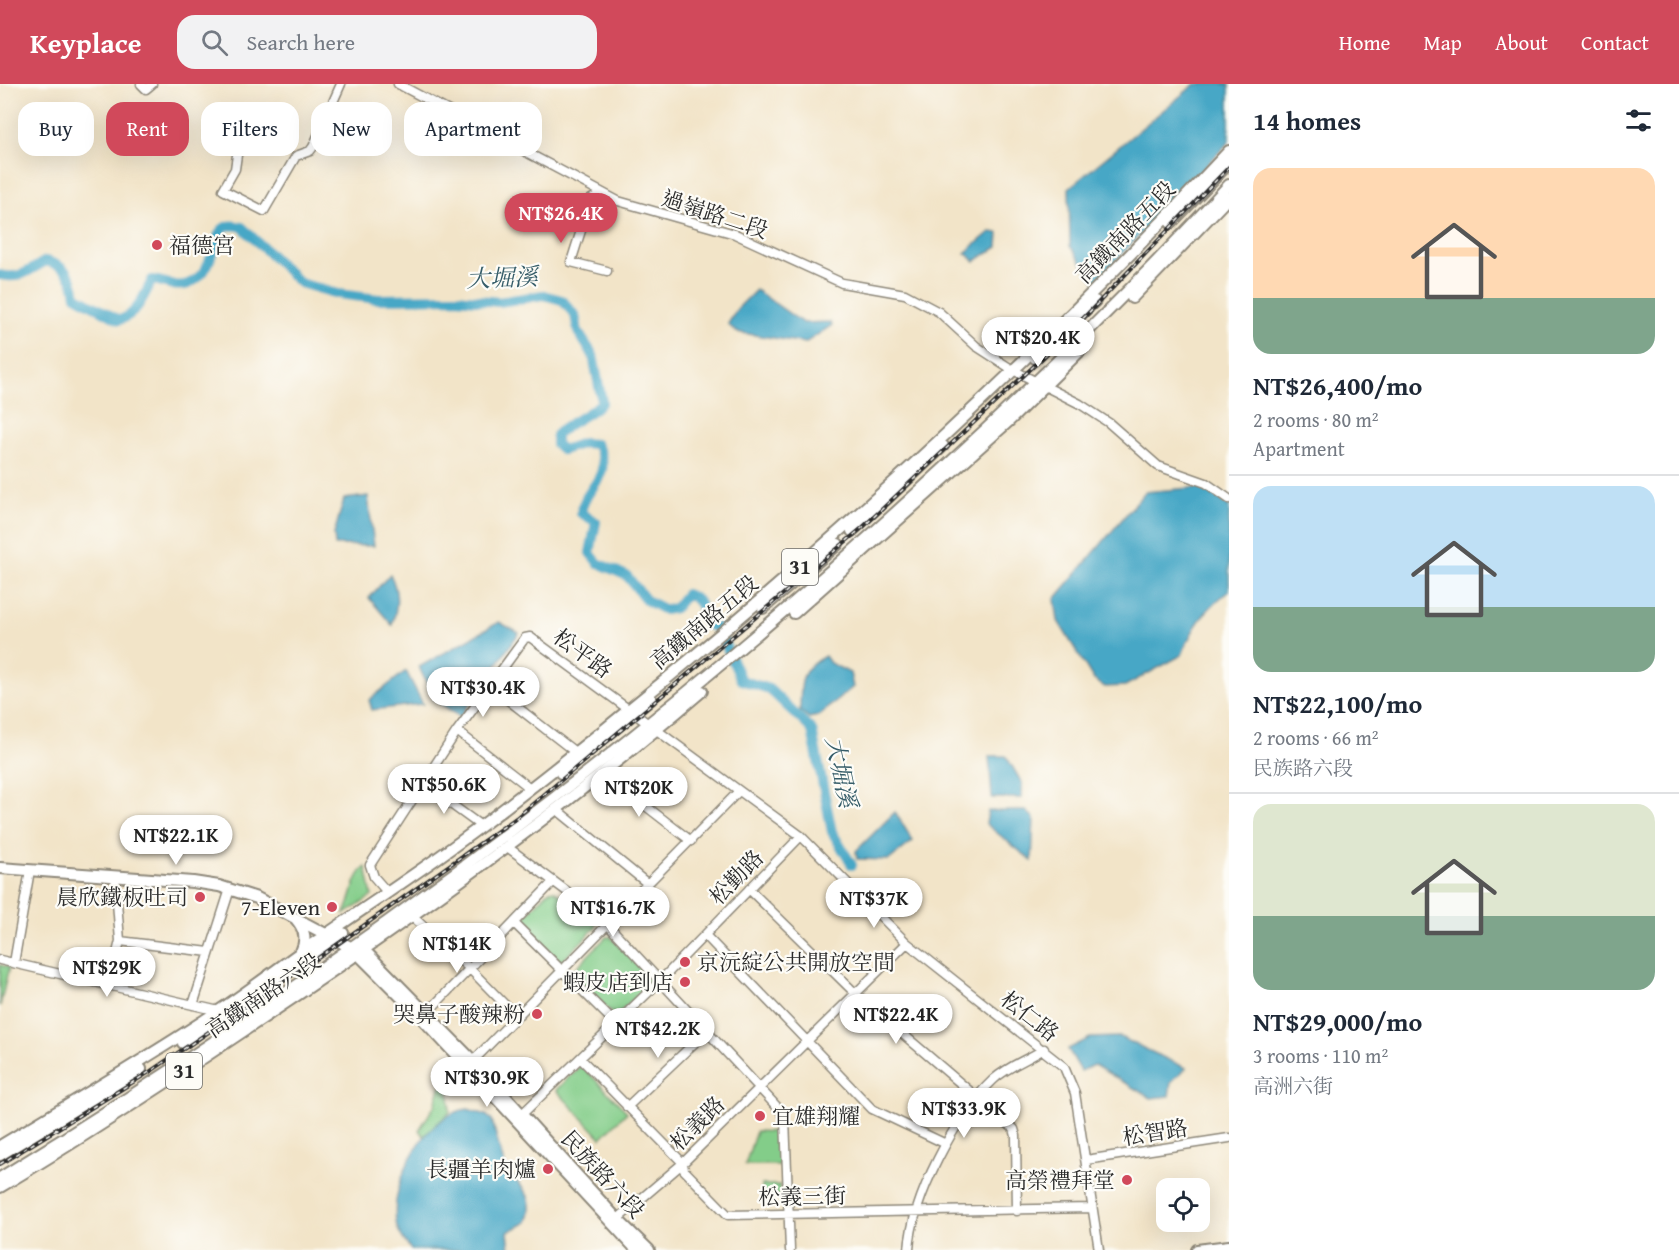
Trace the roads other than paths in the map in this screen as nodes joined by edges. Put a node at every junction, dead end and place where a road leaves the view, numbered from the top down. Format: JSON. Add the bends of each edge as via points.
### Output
{"nodes":[{"id":1,"x":141,"y":84,"type":"edge"},
{"id":2,"x":152,"y":84,"type":"edge"},
{"id":3,"x":341,"y":84,"type":"edge"},
{"id":4,"x":398,"y":84,"type":"edge"},
{"id":5,"x":1229,"y":151,"type":"edge"},
{"id":6,"x":299,"y":155,"type":"edge"},
{"id":7,"x":237,"y":156,"type":"edge"},
{"id":8,"x":296,"y":156,"type":"edge"},
{"id":9,"x":1229,"y":163,"type":"edge"},
{"id":10,"x":1229,"y":184,"type":"edge"},
{"id":11,"x":602,"y":194,"type":"junction"},
{"id":12,"x":1229,"y":196,"type":"edge"},
{"id":13,"x":1200,"y":216,"type":"junction"},
{"id":14,"x":607,"y":271,"type":"dead end"},
{"id":15,"x":1016,"y":372,"type":"junction"},
{"id":16,"x":1041,"y":384,"type":"junction"},
{"id":17,"x":940,"y":449,"type":"junction"},
{"id":18,"x":911,"y":467,"type":"junction"},
{"id":19,"x":1229,"y":499,"type":"edge"},
{"id":20,"x":834,"y":538,"type":"junction"},
{"id":21,"x":856,"y":550,"type":"junction"},
{"id":22,"x":812,"y":568,"type":"junction"},
{"id":23,"x":836,"y":577,"type":"junction"},
{"id":24,"x":490,"y":686,"type":"junction"},
{"id":25,"x":632,"y":710,"type":"junction"},
{"id":26,"x":654,"y":727,"type":"junction"},
{"id":27,"x":457,"y":731,"type":"junction"},
{"id":28,"x":575,"y":752,"type":"junction"},
{"id":29,"x":603,"y":773,"type":"junction"},
{"id":30,"x":422,"y":783,"type":"junction"},
{"id":31,"x":530,"y":788,"type":"junction"},
{"id":32,"x":739,"y":791,"type":"junction"},
{"id":33,"x":556,"y":809,"type":"junction"},
{"id":34,"x":481,"y":826,"type":"junction"},
{"id":35,"x":801,"y":836,"type":"junction"},
{"id":36,"x":691,"y":841,"type":"junction"},
{"id":37,"x":506,"y":846,"type":"junction"},
{"id":38,"x":0,"y":868,"type":"edge"},
{"id":39,"x":30,"y":870,"type":"junction"},
{"id":40,"x":115,"y":876,"type":"junction"},
{"id":41,"x":553,"y":882,"type":"junction"},
{"id":42,"x":648,"y":884,"type":"junction"},
{"id":43,"x":230,"y":889,"type":"junction"},
{"id":44,"x":749,"y":889,"type":"junction"},
{"id":45,"x":388,"y":893,"type":"junction"},
{"id":46,"x":293,"y":916,"type":"junction"},
{"id":47,"x":412,"y":916,"type":"junction"},
{"id":48,"x":514,"y":923,"type":"junction"},
{"id":49,"x":608,"y":925,"type":"junction"},
{"id":50,"x":705,"y":935,"type":"junction"},
{"id":51,"x":331,"y":936,"type":"junction"},
{"id":52,"x":120,"y":941,"type":"junction"},
{"id":53,"x":907,"y":943,"type":"junction"},
{"id":54,"x":358,"y":951,"type":"junction"},
{"id":55,"x":209,"y":952,"type":"junction"},
{"id":56,"x":301,"y":952,"type":"junction"},
{"id":57,"x":0,"y":960,"type":"edge"},
{"id":58,"x":14,"y":963,"type":"junction"},
{"id":59,"x":469,"y":968,"type":"junction"},
{"id":60,"x":562,"y":971,"type":"junction"},
{"id":61,"x":661,"y":980,"type":"junction"},
{"id":62,"x":109,"y":985,"type":"junction"},
{"id":63,"x":856,"y":994,"type":"junction"},
{"id":64,"x":193,"y":1005,"type":"junction"},
{"id":65,"x":219,"y":1011,"type":"junction"},
{"id":66,"x":424,"y":1016,"type":"junction"},
{"id":67,"x":517,"y":1017,"type":"junction"},
{"id":68,"x":616,"y":1024,"type":"junction"},
{"id":69,"x":707,"y":1031,"type":"junction"},
{"id":70,"x":807,"y":1042,"type":"junction"},
{"id":71,"x":1044,"y":1049,"type":"junction"},
{"id":72,"x":580,"y":1058,"type":"junction"},
{"id":73,"x":470,"y":1064,"type":"junction"},
{"id":74,"x":759,"y":1087,"type":"junction"},
{"id":75,"x":977,"y":1097,"type":"junction"},
{"id":76,"x":72,"y":1103,"type":"junction"},
{"id":77,"x":627,"y":1107,"type":"junction"},
{"id":78,"x":519,"y":1117,"type":"junction"},
{"id":79,"x":90,"y":1123,"type":"junction"},
{"id":80,"x":45,"y":1128,"type":"junction"},
{"id":81,"x":1229,"y":1138,"type":"edge"},
{"id":82,"x":946,"y":1144,"type":"junction"},
{"id":83,"x":70,"y":1145,"type":"junction"},
{"id":84,"x":0,"y":1146,"type":"edge"},
{"id":85,"x":0,"y":1155,"type":"edge"},
{"id":86,"x":1086,"y":1160,"type":"junction"},
{"id":87,"x":683,"y":1163,"type":"junction"},
{"id":88,"x":0,"y":1178,"type":"edge"},
{"id":89,"x":0,"y":1187,"type":"edge"},
{"id":90,"x":1092,"y":1208,"type":"junction"},
{"id":91,"x":1017,"y":1210,"type":"junction"},
{"id":92,"x":917,"y":1212,"type":"junction"},
{"id":93,"x":789,"y":1214,"type":"junction"},
{"id":94,"x":614,"y":1222,"type":"junction"},
{"id":95,"x":1229,"y":1246,"type":"edge"},
{"id":96,"x":638,"y":1250,"type":"edge"},
{"id":97,"x":649,"y":1250,"type":"edge"},
{"id":98,"x":790,"y":1250,"type":"edge"},
{"id":99,"x":909,"y":1250,"type":"edge"},
{"id":100,"x":1099,"y":1250,"type":"edge"},
{"id":101,"x":1197,"y":1250,"type":"edge"}],
"edges":[{"from":1,"to":2,"type":"street","via":[[146,89]]},
{"from":3,"to":6,"type":"street","via":[[313,147]]},
{"from":4,"to":11,"type":"street","name":"過嶺路二段"},
{"from":5,"to":15,"type":"main road","name":"高鐵南路五段","number":"31"},
{"from":7,"to":8,"type":"street","via":[[224,190],[264,211]]},
{"from":9,"to":15,"type":"main road","name":"高鐵南路五段","number":"31","via":[[1069,327]]},
{"from":10,"to":13,"type":"main road","name":"高鐵南路五段","number":"31"},
{"from":11,"to":14,"type":"street","via":[[591,199],[571,262]]},
{"from":11,"to":15,"type":"street","name":"過嶺路二段","via":[[646,211],[735,234],[842,283],[905,294],[939,312],[976,346]]},
{"from":12,"to":13,"type":"main road"},
{"from":12,"to":16,"type":"main road","name":"高鐵南路五段","number":"31"},
{"from":13,"to":16,"type":"main road","name":"高鐵南路五段","number":"31"},
{"from":15,"to":16,"type":"street","name":"過嶺路二段"},
{"from":15,"to":17,"type":"main road","name":"高鐵南路五段","number":"31"},
{"from":15,"to":18,"type":"main road","name":"高鐵南路五段","number":"31"},
{"from":16,"to":19,"type":"street","name":"過嶺路二段","via":[[1109,423],[1158,466],[1206,483]]},
{"from":16,"to":21,"type":"main road","name":"高鐵南路五段","number":"31"},
{"from":16,"to":23,"type":"main road","name":"高鐵南路五段","number":"31"},
{"from":17,"to":18,"type":"main road"},
{"from":17,"to":22,"type":"main road","name":"高鐵南路五段","number":"31"},
{"from":18,"to":20,"type":"main road","name":"高鐵南路五段","number":"31"},
{"from":20,"to":22,"type":"main road"},
{"from":20,"to":25,"type":"main road","name":"高鐵南路五段","number":"31"},
{"from":21,"to":23,"type":"main road"},
{"from":21,"to":26,"type":"main road","name":"高鐵南路五段","number":"31"},
{"from":22,"to":25,"type":"main road","name":"高鐵南路五段","number":"31"},
{"from":23,"to":26,"type":"main road","name":"高鐵南路五段","number":"31"},
{"from":24,"to":25,"type":"street","name":"松平路","via":[[530,637]]},
{"from":24,"to":27,"type":"street","name":"松平路"},
{"from":24,"to":28,"type":"street"},
{"from":25,"to":26,"type":"street","name":"松仁路"},
{"from":25,"to":28,"type":"main road","name":"高鐵南路五段","number":"31"},
{"from":25,"to":51,"type":"main road","name":"高鐵南路五段","number":"31","via":[[490,828]]},
{"from":26,"to":29,"type":"main road","name":"高鐵南路五段","number":"31"},
{"from":26,"to":32,"type":"street","name":"松仁路"},
{"from":26,"to":54,"type":"main road","name":"高鐵南路五段","number":"31"},
{"from":27,"to":30,"type":"street","name":"松平路"},
{"from":27,"to":31,"type":"street"},
{"from":28,"to":31,"type":"main road","name":"高鐵南路五段","number":"31"},
{"from":29,"to":33,"type":"main road","name":"高鐵南路五段","number":"31"},
{"from":29,"to":36,"type":"street"},
{"from":30,"to":34,"type":"street"},
{"from":30,"to":45,"type":"street","name":"松平路","via":[[370,865]]},
{"from":31,"to":34,"type":"main road","name":"高鐵南路五段","number":"31"},
{"from":32,"to":35,"type":"street","name":"松仁路"},
{"from":32,"to":36,"type":"street"},
{"from":33,"to":37,"type":"main road","name":"高鐵南路五段","number":"31"},
{"from":33,"to":42,"type":"street"},
{"from":34,"to":45,"type":"main road","name":"高鐵南路五段","number":"31"},
{"from":35,"to":44,"type":"street","name":"松勤路"},
{"from":35,"to":53,"type":"street","name":"松仁路"},
{"from":36,"to":42,"type":"street"},
{"from":37,"to":41,"type":"street"},
{"from":37,"to":47,"type":"main road","name":"高鐵南路五段","number":"31"},
{"from":38,"to":39,"type":"main road","name":"民族路六段"},
{"from":39,"to":40,"type":"main road","name":"民族路六段"},
{"from":39,"to":58,"type":"street"},
{"from":40,"to":43,"type":"main road","name":"民族路六段"},
{"from":40,"to":52,"type":"street"},
{"from":41,"to":48,"type":"street"},
{"from":41,"to":49,"type":"street"},
{"from":42,"to":49,"type":"street"},
{"from":43,"to":46,"type":"main road","name":"民族路六段"},
{"from":43,"to":55,"type":"street"},
{"from":44,"to":50,"type":"street","name":"松勤路"},
{"from":44,"to":63,"type":"street"},
{"from":45,"to":51,"type":"main road","name":"高鐵南路五段","number":"31"},
{"from":46,"to":51,"type":"main road","name":"民族路六段"},
{"from":46,"to":56,"type":"main road","via":[[304,932]]},
{"from":47,"to":54,"type":"main road","name":"高鐵南路五段","number":"31"},
{"from":47,"to":59,"type":"street"},
{"from":48,"to":59,"type":"street"},
{"from":48,"to":60,"type":"street"},
{"from":49,"to":60,"type":"street"},
{"from":49,"to":61,"type":"street"},
{"from":50,"to":61,"type":"street","name":"松勤路"},
{"from":50,"to":70,"type":"street"},
{"from":51,"to":54,"type":"main road","name":"民族路六段"},
{"from":51,"to":56,"type":"main road","name":"高鐵南路六段","number":"31"},
{"from":51,"to":80,"type":"main road","name":"高鐵南路六段","number":"31","via":[[220,1019]]},
{"from":52,"to":55,"type":"street"},
{"from":52,"to":62,"type":"street"},
{"from":53,"to":63,"type":"street","name":"松義路"},
{"from":53,"to":71,"type":"street","name":"松仁路"},
{"from":54,"to":66,"type":"main road","name":"民族路六段"},
{"from":54,"to":79,"type":"main road","name":"高鐵南路六段","number":"31"},
{"from":54,"to":83,"type":"main road","name":"高鐵南路六段","number":"31"},
{"from":55,"to":64,"type":"street"},
{"from":56,"to":65,"type":"main road","name":"高鐵南路六段","number":"31"},
{"from":57,"to":58,"type":"street"},
{"from":58,"to":62,"type":"street"},
{"from":59,"to":66,"type":"street"},
{"from":59,"to":67,"type":"street"},
{"from":60,"to":67,"type":"street"},
{"from":60,"to":68,"type":"street"},
{"from":61,"to":68,"type":"street","name":"松勤路"},
{"from":61,"to":69,"type":"street"},
{"from":62,"to":64,"type":"street"},
{"from":63,"to":70,"type":"street","name":"松義路"},
{"from":63,"to":75,"type":"street"},
{"from":64,"to":65,"type":"street"},
{"from":65,"to":76,"type":"main road","name":"高鐵南路六段","number":"31"},
{"from":66,"to":73,"type":"main road","name":"民族路六段"},
{"from":67,"to":73,"type":"street"},
{"from":68,"to":72,"type":"street","name":"松勤路"},
{"from":69,"to":74,"type":"street"},
{"from":69,"to":77,"type":"street"},
{"from":70,"to":74,"type":"street","name":"松義路"},
{"from":70,"to":82,"type":"street","via":[[872,1109]]},
{"from":71,"to":75,"type":"street","via":[[995,1078]]},
{"from":71,"to":86,"type":"street","name":"松仁路","via":[[1064,1067],[1072,1081]]},
{"from":72,"to":77,"type":"street","name":"松義三街"},
{"from":72,"to":78,"type":"street","name":"松勤路"},
{"from":73,"to":78,"type":"main road","name":"民族路六段"},
{"from":74,"to":87,"type":"street","name":"松義路"},
{"from":74,"to":93,"type":"street","via":[[785,1118]]},
{"from":75,"to":82,"type":"street"},
{"from":75,"to":91,"type":"street","via":[[1014,1129]]},
{"from":76,"to":80,"type":"main road"},
{"from":76,"to":84,"type":"main road","name":"高鐵南路六段","number":"31"},
{"from":77,"to":87,"type":"street","name":"松義三街"},
{"from":78,"to":94,"type":"main road","name":"民族路六段"},
{"from":79,"to":83,"type":"main road"},
{"from":79,"to":88,"type":"main road","name":"高鐵南路六段","number":"31"},
{"from":80,"to":85,"type":"main road","name":"高鐵南路六段","number":"31"},
{"from":81,"to":86,"type":"street","name":"松智路"},
{"from":82,"to":92,"type":"street"},
{"from":83,"to":89,"type":"main road","name":"高鐵南路六段","number":"31"},
{"from":86,"to":90,"type":"street","name":"松仁路"},
{"from":87,"to":93,"type":"street","name":"松義三街","via":[[684,1170],[728,1215]]},
{"from":87,"to":94,"type":"street","name":"松義路"},
{"from":90,"to":91,"type":"street","name":"松義三街"},
{"from":90,"to":100,"type":"street","name":"松仁路"},
{"from":91,"to":92,"type":"street","name":"松義三街"},
{"from":92,"to":93,"type":"street","name":"松義三街"},
{"from":92,"to":99,"type":"street"},
{"from":93,"to":98,"type":"street"},
{"from":94,"to":96,"type":"main road","name":"民族路六段"},
{"from":94,"to":97,"type":"main road","name":"民族路六段"},
{"from":95,"to":101,"type":"main road"}]}
